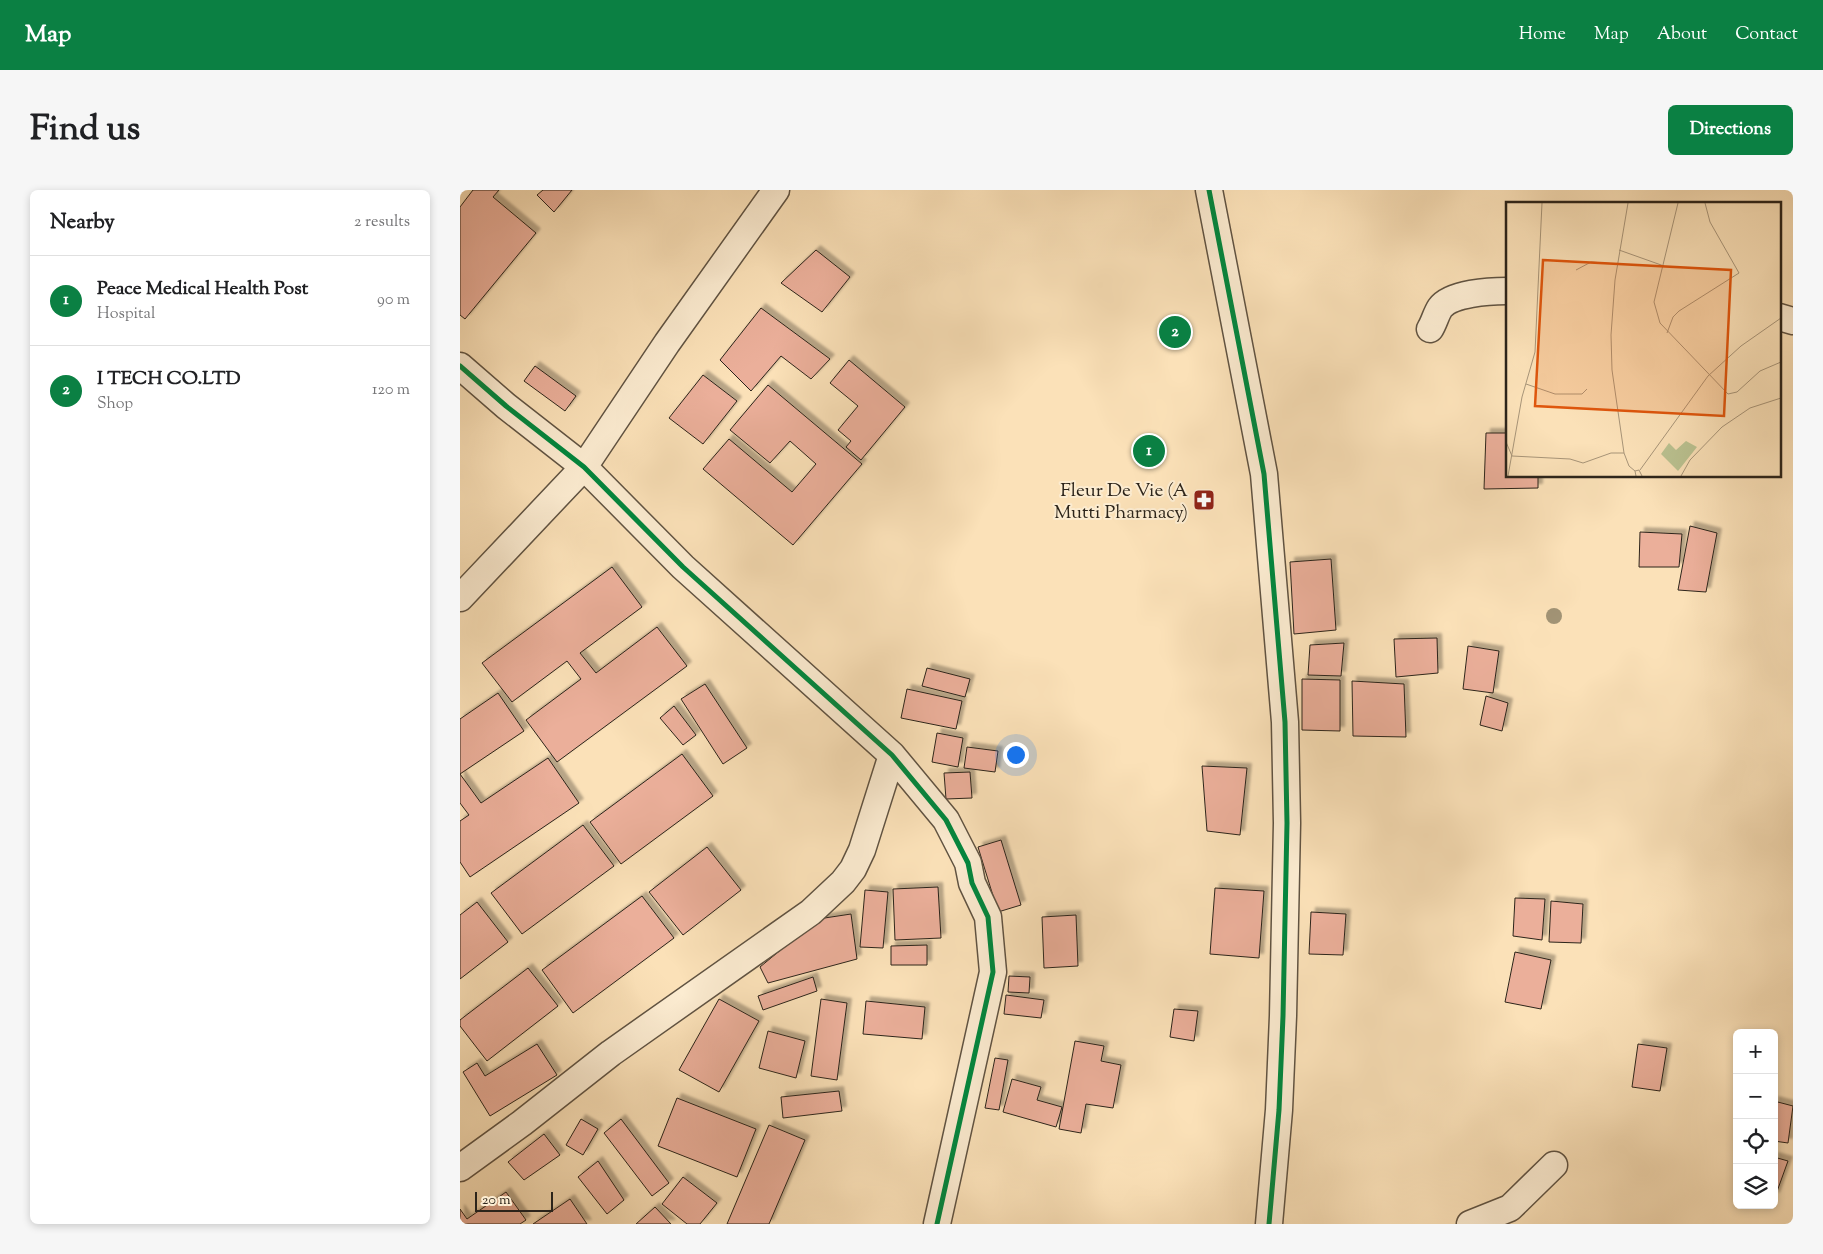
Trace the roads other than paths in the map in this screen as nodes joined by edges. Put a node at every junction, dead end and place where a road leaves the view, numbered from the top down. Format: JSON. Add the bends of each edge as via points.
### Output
{"nodes":[{"id":1,"x":776,"y":190,"type":"edge"},
{"id":2,"x":1209,"y":190,"type":"edge"},
{"id":3,"x":1506,"y":291,"type":"edge"},
{"id":4,"x":1780,"y":317,"type":"edge"},
{"id":5,"x":1793,"y":321,"type":"edge"},
{"id":6,"x":1430,"y":329,"type":"dead end"},
{"id":7,"x":460,"y":366,"type":"edge"},
{"id":8,"x":584,"y":467,"type":"junction"},
{"id":9,"x":460,"y":598,"type":"edge"},
{"id":10,"x":892,"y":755,"type":"junction"},
{"id":11,"x":1554,"y":1165,"type":"dead end"},
{"id":12,"x":460,"y":1168,"type":"edge"},
{"id":13,"x":937,"y":1224,"type":"edge"},
{"id":14,"x":1269,"y":1224,"type":"edge"},
{"id":15,"x":1470,"y":1224,"type":"edge"}],
"edges":[{"from":1,"to":8,"type":"street"},
{"from":2,"to":14,"type":"street","via":[[1264,474],[1285,722],[1287,823],[1283,1016]]},
{"from":3,"to":6,"type":"street","via":[[1464,295],[1450,300],[1441,307]]},
{"from":4,"to":5,"type":"street"},
{"from":7,"to":8,"type":"street"},
{"from":8,"to":9,"type":"street"},
{"from":8,"to":10,"type":"street","via":[[683,567]]},
{"from":10,"to":12,"type":"street","via":[[862,850],[843,882],[811,912],[611,1053]]},
{"from":10,"to":13,"type":"street","via":[[946,820],[960,845],[988,918],[993,972]]},
{"from":11,"to":15,"type":"street","via":[[1510,1208]]}]}
